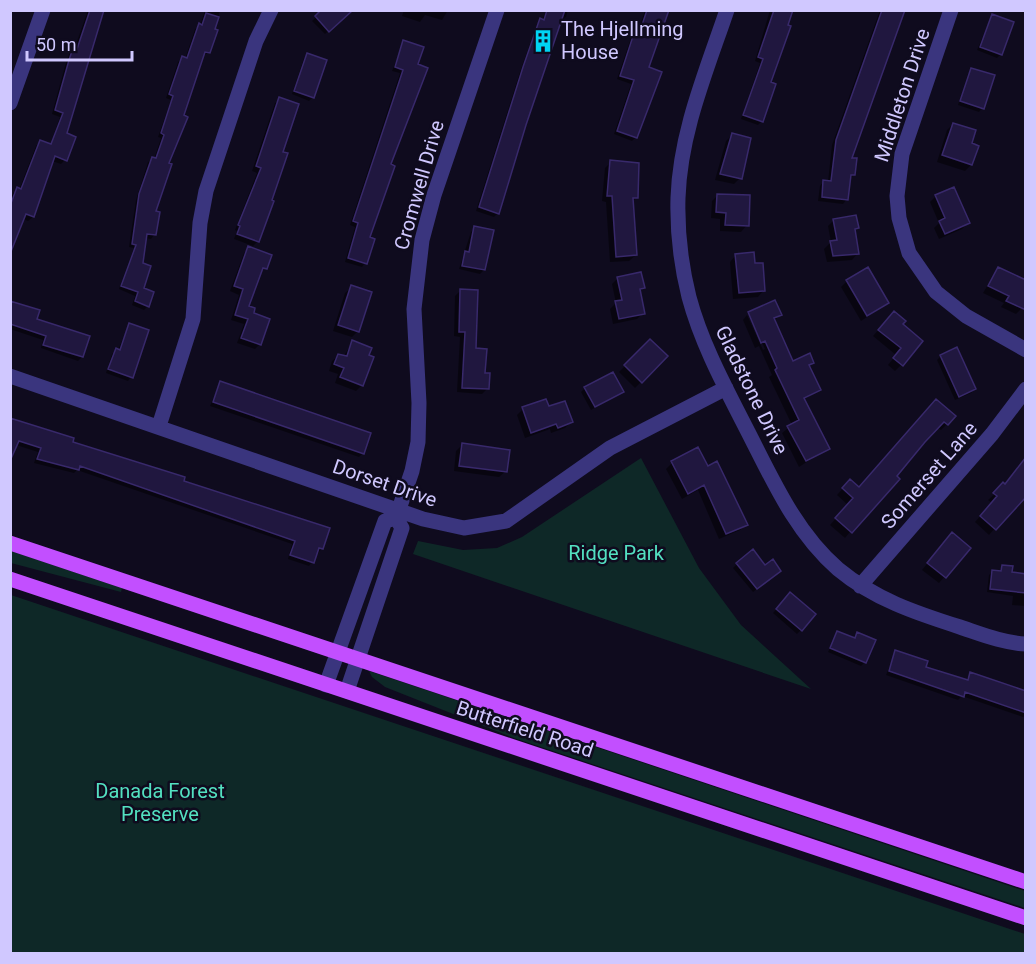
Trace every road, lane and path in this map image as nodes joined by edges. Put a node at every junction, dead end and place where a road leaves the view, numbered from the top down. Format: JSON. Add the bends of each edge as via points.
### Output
{"nodes":[{"id":1,"x":43,"y":10,"type":"edge"},
{"id":2,"x":271,"y":10,"type":"edge"},
{"id":3,"x":497,"y":10,"type":"edge"},
{"id":4,"x":726,"y":10,"type":"edge"},
{"id":5,"x":951,"y":10,"type":"edge"},
{"id":6,"x":10,"y":103,"type":"edge"},
{"id":7,"x":1026,"y":350,"type":"edge"},
{"id":8,"x":10,"y":376,"type":"edge"},
{"id":9,"x":726,"y":388,"type":"junction"},
{"id":10,"x":1026,"y":389,"type":"edge"},
{"id":11,"x":159,"y":426,"type":"junction"},
{"id":12,"x":397,"y":514,"type":"junction"},
{"id":13,"x":10,"y":543,"type":"edge"},
{"id":14,"x":10,"y":579,"type":"edge"},
{"id":15,"x":860,"y":586,"type":"junction"},
{"id":16,"x":1026,"y":644,"type":"edge"},
{"id":17,"x":338,"y":652,"type":"junction"},
{"id":18,"x":358,"y":659,"type":"junction"},
{"id":19,"x":326,"y":685,"type":"junction"},
{"id":20,"x":347,"y":691,"type":"junction"},
{"id":21,"x":1026,"y":882,"type":"edge"},
{"id":22,"x":1026,"y":918,"type":"edge"}],
"edges":[{"from":1,"to":6,"type":"street"},
{"from":2,"to":11,"type":"street","via":[[256,41],[206,191],[193,318]]},
{"from":3,"to":12,"type":"street","name":"Cromwell Drive","via":[[422,240],[414,309],[418,442]]},
{"from":4,"to":9,"type":"street","name":"Gladstone Drive","via":[[690,120],[678,198],[680,247],[690,298],[697,324]]},
{"from":5,"to":7,"type":"street","name":"Middleton Drive","via":[[902,154],[897,196],[899,218],[909,254],[936,292],[966,316]]},
{"from":8,"to":11,"type":"street","name":"Dorset Drive"},
{"from":9,"to":12,"type":"street","name":"Dorset Drive","via":[[610,448],[506,521],[464,528]]},
{"from":9,"to":15,"type":"street","name":"Gladstone Drive","via":[[796,521],[821,552]]},
{"from":10,"to":15,"type":"street","name":"Somerset Lane"},
{"from":11,"to":12,"type":"street","name":"Dorset Drive"},
{"from":12,"to":17,"type":"street","name":"Cromwell Drive","via":[[385,520]]},
{"from":12,"to":18,"type":"street","name":"Cromwell Drive","via":[[402,528]]},
{"from":13,"to":17,"type":"main road","name":"Butterfield Road"},
{"from":14,"to":19,"type":"main road","name":"Butterfield Road"},
{"from":15,"to":16,"type":"street","name":"Gladstone Drive","via":[[906,610],[991,638]]},
{"from":17,"to":18,"type":"main road","name":"Butterfield Road"},
{"from":17,"to":19,"type":"street","name":"Cromwell Drive"},
{"from":18,"to":20,"type":"street","name":"Cromwell Drive"},
{"from":18,"to":21,"type":"main road","name":"Butterfield Road"},
{"from":19,"to":20,"type":"main road","name":"Butterfield Road"},
{"from":20,"to":22,"type":"main road","name":"Butterfield Road"}]}
